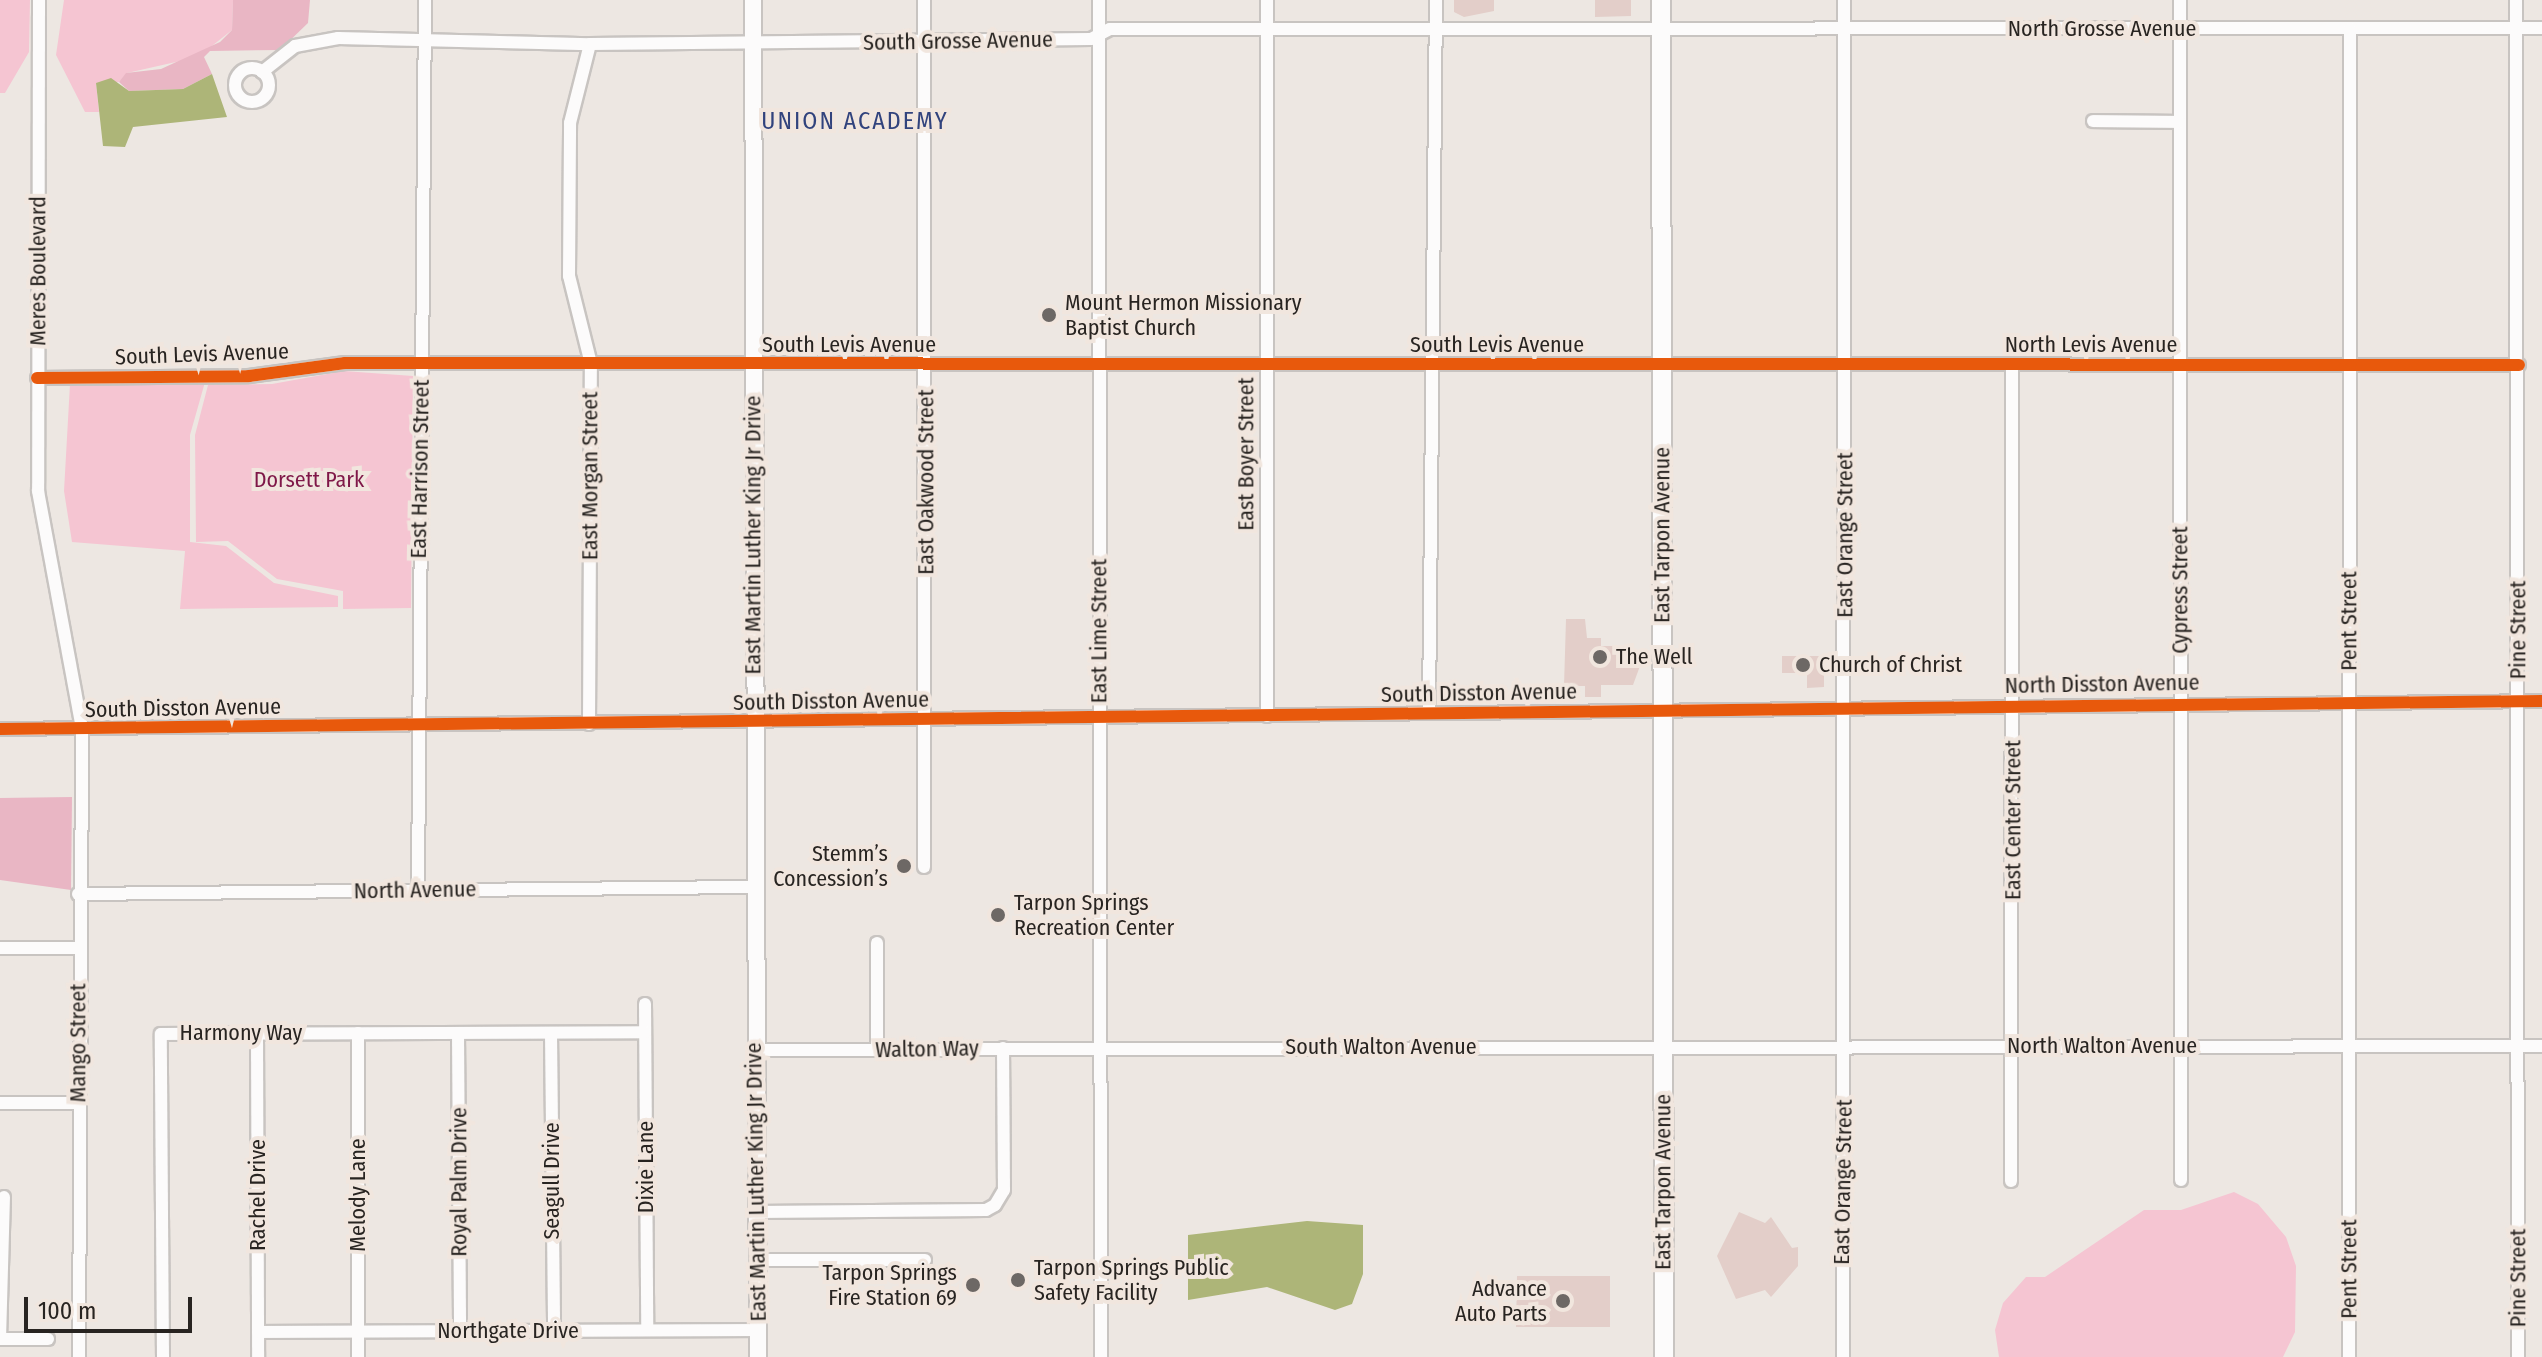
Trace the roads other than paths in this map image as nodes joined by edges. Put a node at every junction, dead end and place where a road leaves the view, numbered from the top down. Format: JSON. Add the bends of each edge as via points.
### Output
{"nodes":[{"id":1,"x":39,"y":0,"type":"edge"},
{"id":2,"x":425,"y":0,"type":"edge"},
{"id":3,"x":753,"y":0,"type":"edge"},
{"id":4,"x":924,"y":0,"type":"edge"},
{"id":5,"x":1099,"y":0,"type":"edge"},
{"id":6,"x":1267,"y":0,"type":"edge"},
{"id":7,"x":1436,"y":0,"type":"edge"},
{"id":8,"x":1661,"y":0,"type":"edge"},
{"id":9,"x":1844,"y":0,"type":"edge"},
{"id":10,"x":2180,"y":0,"type":"edge"},
{"id":11,"x":2516,"y":0,"type":"edge"},
{"id":12,"x":1267,"y":28,"type":"junction"},
{"id":13,"x":1436,"y":28,"type":"junction"},
{"id":14,"x":2516,"y":28,"type":"junction"},
{"id":15,"x":2542,"y":28,"type":"edge"},
{"id":16,"x":1661,"y":29,"type":"junction"},
{"id":17,"x":1844,"y":29,"type":"junction"},
{"id":18,"x":2180,"y":29,"type":"junction"},
{"id":19,"x":2350,"y":29,"type":"junction"},
{"id":20,"x":1099,"y":35,"type":"junction"},
{"id":21,"x":924,"y":41,"type":"junction"},
{"id":22,"x":424,"y":42,"type":"junction"},
{"id":23,"x":753,"y":43,"type":"junction"},
{"id":24,"x":590,"y":44,"type":"junction"},
{"id":25,"x":262,"y":72,"type":"dead end"},
{"id":26,"x":2093,"y":121,"type":"dead end"},
{"id":27,"x":2179,"y":122,"type":"junction"},
{"id":28,"x":421,"y":363,"type":"junction"},
{"id":29,"x":1844,"y":363,"type":"junction"},
{"id":30,"x":591,"y":364,"type":"junction"},
{"id":31,"x":1663,"y":364,"type":"junction"},
{"id":32,"x":2012,"y":364,"type":"junction"},
{"id":33,"x":752,"y":365,"type":"junction"},
{"id":34,"x":926,"y":365,"type":"junction"},
{"id":35,"x":1099,"y":365,"type":"junction"},
{"id":36,"x":1266,"y":365,"type":"junction"},
{"id":37,"x":1435,"y":365,"type":"junction"},
{"id":38,"x":2180,"y":365,"type":"junction"},
{"id":39,"x":2350,"y":365,"type":"junction"},
{"id":40,"x":2519,"y":365,"type":"junction"},
{"id":41,"x":37,"y":378,"type":"junction"},
{"id":42,"x":2349,"y":701,"type":"junction"},
{"id":43,"x":2517,"y":701,"type":"junction"},
{"id":44,"x":2542,"y":701,"type":"edge"},
{"id":45,"x":2180,"y":703,"type":"junction"},
{"id":46,"x":2013,"y":706,"type":"junction"},
{"id":47,"x":1845,"y":708,"type":"junction"},
{"id":48,"x":1662,"y":711,"type":"junction"},
{"id":49,"x":1429,"y":713,"type":"junction"},
{"id":50,"x":1267,"y":716,"type":"junction"},
{"id":51,"x":1099,"y":718,"type":"junction"},
{"id":52,"x":926,"y":720,"type":"junction"},
{"id":53,"x":753,"y":722,"type":"junction"},
{"id":54,"x":589,"y":724,"type":"junction"},
{"id":55,"x":417,"y":726,"type":"junction"},
{"id":56,"x":0,"y":729,"type":"edge"},
{"id":57,"x":82,"y":729,"type":"junction"},
{"id":58,"x":924,"y":867,"type":"dead end"},
{"id":59,"x":751,"y":887,"type":"junction"},
{"id":60,"x":418,"y":891,"type":"junction"},
{"id":61,"x":78,"y":894,"type":"junction"},
{"id":62,"x":877,"y":943,"type":"dead end"},
{"id":63,"x":0,"y":948,"type":"edge"},
{"id":64,"x":78,"y":948,"type":"junction"},
{"id":65,"x":645,"y":1004,"type":"dead end"},
{"id":66,"x":645,"y":1032,"type":"junction"},
{"id":67,"x":358,"y":1033,"type":"junction"},
{"id":68,"x":458,"y":1033,"type":"junction"},
{"id":69,"x":551,"y":1033,"type":"junction"},
{"id":70,"x":257,"y":1034,"type":"junction"},
{"id":71,"x":2180,"y":1045,"type":"junction"},
{"id":72,"x":2348,"y":1045,"type":"junction"},
{"id":73,"x":1100,"y":1046,"type":"junction"},
{"id":74,"x":1662,"y":1046,"type":"junction"},
{"id":75,"x":1845,"y":1046,"type":"junction"},
{"id":76,"x":2012,"y":1046,"type":"junction"},
{"id":77,"x":2518,"y":1046,"type":"junction"},
{"id":78,"x":2542,"y":1046,"type":"edge"},
{"id":79,"x":1003,"y":1048,"type":"junction"},
{"id":80,"x":877,"y":1049,"type":"junction"},
{"id":81,"x":754,"y":1050,"type":"junction"},
{"id":82,"x":0,"y":1103,"type":"edge"},
{"id":83,"x":78,"y":1103,"type":"junction"},
{"id":84,"x":2181,"y":1180,"type":"dead end"},
{"id":85,"x":2011,"y":1181,"type":"dead end"},
{"id":86,"x":4,"y":1197,"type":"dead end"},
{"id":87,"x":757,"y":1212,"type":"junction"},
{"id":88,"x":757,"y":1260,"type":"junction"},
{"id":89,"x":925,"y":1260,"type":"dead end"},
{"id":90,"x":554,"y":1330,"type":"junction"},
{"id":91,"x":647,"y":1330,"type":"junction"},
{"id":92,"x":758,"y":1330,"type":"junction"},
{"id":93,"x":460,"y":1331,"type":"junction"},
{"id":94,"x":258,"y":1332,"type":"junction"},
{"id":95,"x":358,"y":1332,"type":"junction"},
{"id":96,"x":48,"y":1339,"type":"dead end"},
{"id":97,"x":79,"y":1357,"type":"edge"},
{"id":98,"x":163,"y":1357,"type":"edge"},
{"id":99,"x":258,"y":1357,"type":"edge"},
{"id":100,"x":358,"y":1357,"type":"edge"},
{"id":101,"x":758,"y":1357,"type":"edge"},
{"id":102,"x":1101,"y":1357,"type":"edge"},
{"id":103,"x":1664,"y":1357,"type":"edge"},
{"id":104,"x":1843,"y":1357,"type":"edge"},
{"id":105,"x":2349,"y":1357,"type":"edge"},
{"id":106,"x":2518,"y":1357,"type":"edge"}],
"edges":[{"from":1,"to":41,"type":"street","name":"Meres Boulevard"},
{"from":2,"to":22,"type":"street","name":"East Harrison Street"},
{"from":3,"to":23,"type":"street","name":"East Martin Luther King Jr Drive"},
{"from":4,"to":21,"type":"street","name":"East Oakwood Street"},
{"from":5,"to":20,"type":"street","name":"East Lime Street"},
{"from":6,"to":12,"type":"street","name":"East Boyer Street"},
{"from":7,"to":13,"type":"street"},
{"from":8,"to":16,"type":"main road","name":"East Tarpon Avenue"},
{"from":9,"to":17,"type":"street","name":"East Orange Street"},
{"from":10,"to":18,"type":"street","name":"Cypress Street"},
{"from":11,"to":14,"type":"street","name":"Pine Street"},
{"from":12,"to":13,"type":"street","name":"South Grosse Avenue"},
{"from":12,"to":20,"type":"street","name":"South Grosse Avenue","via":[[1110,29]]},
{"from":12,"to":36,"type":"street","name":"East Boyer Street"},
{"from":13,"to":16,"type":"street","name":"South Grosse Avenue"},
{"from":13,"to":37,"type":"street"},
{"from":14,"to":15,"type":"street","name":"North Grosse Avenue"},
{"from":14,"to":19,"type":"street","name":"North Grosse Avenue"},
{"from":14,"to":40,"type":"street","name":"Pine Street"},
{"from":16,"to":17,"type":"street","name":"North Grosse Avenue"},
{"from":16,"to":31,"type":"main road","name":"East Tarpon Avenue"},
{"from":17,"to":18,"type":"street","name":"North Grosse Avenue"},
{"from":17,"to":29,"type":"street","name":"East Orange Street"},
{"from":18,"to":19,"type":"street","name":"North Grosse Avenue"},
{"from":18,"to":27,"type":"street","name":"Cypress Street"},
{"from":19,"to":39,"type":"street","name":"Pent Street"},
{"from":20,"to":21,"type":"street","name":"South Grosse Avenue"},
{"from":20,"to":35,"type":"street","name":"East Lime Street"},
{"from":21,"to":23,"type":"street","name":"South Grosse Avenue"},
{"from":21,"to":34,"type":"street","name":"East Oakwood Street"},
{"from":22,"to":24,"type":"street","name":"South Grosse Avenue"},
{"from":22,"to":25,"type":"street","name":"South Grosse Avenue","via":[[311,40]]},
{"from":22,"to":28,"type":"street","name":"East Harrison Street"},
{"from":23,"to":24,"type":"street","name":"South Grosse Avenue"},
{"from":23,"to":33,"type":"street","name":"East Martin Luther King Jr Drive"},
{"from":24,"to":30,"type":"street","name":"East Morgan Street","via":[[570,123],[569,286]]},
{"from":26,"to":27,"type":"street"},
{"from":27,"to":38,"type":"street","name":"Cypress Street"},
{"from":28,"to":30,"type":"street","name":"South Levis Avenue"},
{"from":28,"to":41,"type":"street","name":"South Levis Avenue","via":[[345,363],[249,376]]},
{"from":28,"to":55,"type":"street","name":"East Harrison Street"},
{"from":29,"to":31,"type":"street","name":"North Levis Avenue"},
{"from":29,"to":32,"type":"street","name":"North Levis Avenue"},
{"from":29,"to":47,"type":"street","name":"East Orange Street"},
{"from":30,"to":33,"type":"street","name":"South Levis Avenue"},
{"from":30,"to":54,"type":"street","name":"East Morgan Street"},
{"from":31,"to":37,"type":"street","name":"South Levis Avenue"},
{"from":31,"to":48,"type":"main road","name":"East Tarpon Avenue"},
{"from":32,"to":38,"type":"street","name":"North Levis Avenue"},
{"from":32,"to":46,"type":"street","name":"East Center Street"},
{"from":33,"to":34,"type":"street","name":"South Levis Avenue"},
{"from":33,"to":53,"type":"street","name":"East Martin Luther King Jr Drive"},
{"from":34,"to":35,"type":"street","name":"South Levis Avenue"},
{"from":34,"to":52,"type":"street","name":"East Oakwood Street"},
{"from":35,"to":36,"type":"street","name":"South Levis Avenue"},
{"from":35,"to":51,"type":"street","name":"East Lime Street"},
{"from":36,"to":37,"type":"street","name":"South Levis Avenue"},
{"from":36,"to":50,"type":"street","name":"East Boyer Street"},
{"from":37,"to":49,"type":"street"},
{"from":38,"to":39,"type":"street","name":"North Levis Avenue"},
{"from":38,"to":45,"type":"street","name":"Cypress Street"},
{"from":39,"to":40,"type":"street","name":"North Levis Avenue"},
{"from":39,"to":42,"type":"street","name":"Pent Street"},
{"from":40,"to":43,"type":"street","name":"Pine Street"},
{"from":41,"to":57,"type":"street","name":"Meres Boulevard","via":[[38,491]]},
{"from":42,"to":43,"type":"street","name":"North Disston Avenue"},
{"from":42,"to":45,"type":"street","name":"North Disston Avenue"},
{"from":42,"to":72,"type":"street","name":"Pent Street"},
{"from":43,"to":44,"type":"street","name":"North Disston Avenue"},
{"from":43,"to":77,"type":"street","name":"Pine Street"},
{"from":45,"to":46,"type":"street","name":"North Disston Avenue"},
{"from":45,"to":71,"type":"street","name":"Cypress Street"},
{"from":46,"to":47,"type":"street","name":"North Disston Avenue"},
{"from":46,"to":76,"type":"street","name":"East Center Street"},
{"from":47,"to":48,"type":"street","name":"North Disston Avenue"},
{"from":47,"to":75,"type":"street","name":"East Orange Street"},
{"from":48,"to":49,"type":"street","name":"South Disston Avenue"},
{"from":48,"to":74,"type":"main road","name":"East Tarpon Avenue"},
{"from":49,"to":50,"type":"street","name":"South Disston Avenue"},
{"from":50,"to":51,"type":"street","name":"South Disston Avenue"},
{"from":51,"to":52,"type":"street","name":"South Disston Avenue"},
{"from":51,"to":73,"type":"street","name":"East Lime Street"},
{"from":52,"to":53,"type":"street","name":"South Disston Avenue"},
{"from":52,"to":58,"type":"street","name":"East Oakwood Street"},
{"from":53,"to":54,"type":"street","name":"South Disston Avenue"},
{"from":53,"to":59,"type":"street","name":"East Martin Luther King Jr Drive"},
{"from":54,"to":55,"type":"street","name":"South Disston Avenue"},
{"from":55,"to":57,"type":"street","name":"South Disston Avenue"},
{"from":55,"to":60,"type":"street","name":"East Harrison Street"},
{"from":56,"to":57,"type":"street","name":"South Disston Avenue"},
{"from":57,"to":61,"type":"street","name":"Mango Street"},
{"from":59,"to":60,"type":"street","name":"North Avenue"},
{"from":59,"to":81,"type":"street","name":"East Martin Luther King Jr Drive"},
{"from":60,"to":61,"type":"street","name":"North Avenue"},
{"from":61,"to":64,"type":"street","name":"Mango Street"},
{"from":62,"to":80,"type":"street"},
{"from":63,"to":64,"type":"street"},
{"from":64,"to":83,"type":"street","name":"Mango Street"},
{"from":65,"to":66,"type":"street","name":"Dixie Lane"},
{"from":66,"to":69,"type":"street","name":"Harmony Way"},
{"from":66,"to":91,"type":"street","name":"Dixie Lane"},
{"from":67,"to":68,"type":"street","name":"Harmony Way"},
{"from":67,"to":70,"type":"street","name":"Harmony Way"},
{"from":67,"to":95,"type":"street","name":"Melody Lane"},
{"from":68,"to":69,"type":"street","name":"Harmony Way"},
{"from":68,"to":93,"type":"street","name":"Royal Palm Drive"},
{"from":69,"to":90,"type":"street","name":"Seagull Drive"},
{"from":70,"to":94,"type":"street","name":"Rachel Drive"},
{"from":70,"to":98,"type":"street","name":"Harmony Way","via":[[161,1034]]},
{"from":71,"to":72,"type":"street","name":"North Walton Avenue"},
{"from":71,"to":76,"type":"street","name":"North Walton Avenue"},
{"from":71,"to":84,"type":"street","name":"Cypress Street"},
{"from":72,"to":77,"type":"street","name":"North Walton Avenue"},
{"from":72,"to":105,"type":"street","name":"Pent Street"},
{"from":73,"to":74,"type":"street","name":"South Walton Avenue"},
{"from":73,"to":79,"type":"street","name":"Walton Way"},
{"from":73,"to":102,"type":"street","name":"East Lime Street"},
{"from":74,"to":75,"type":"street","name":"North Walton Avenue"},
{"from":74,"to":103,"type":"main road","name":"East Tarpon Avenue"},
{"from":75,"to":76,"type":"street","name":"North Walton Avenue"},
{"from":75,"to":104,"type":"street","name":"East Orange Street"},
{"from":76,"to":85,"type":"street","name":"East Center Street"},
{"from":77,"to":78,"type":"street","name":"North Walton Avenue"},
{"from":77,"to":106,"type":"street","name":"Pine Street"},
{"from":79,"to":80,"type":"street","name":"Walton Way"},
{"from":79,"to":87,"type":"street","via":[[1004,1190],[995,1205]]},
{"from":80,"to":81,"type":"street","name":"Walton Way"},
{"from":81,"to":87,"type":"street","name":"East Martin Luther King Jr Drive"},
{"from":82,"to":83,"type":"street"},
{"from":83,"to":97,"type":"street","name":"Mango Street"},
{"from":86,"to":96,"type":"street","via":[[0,1339]]},
{"from":87,"to":88,"type":"street","name":"East Martin Luther King Jr Drive"},
{"from":88,"to":89,"type":"street"},
{"from":88,"to":92,"type":"street","name":"East Martin Luther King Jr Drive"},
{"from":90,"to":91,"type":"street","name":"Northgate Drive"},
{"from":90,"to":93,"type":"street","name":"Northgate Drive"},
{"from":91,"to":92,"type":"street","name":"Northgate Drive"},
{"from":92,"to":101,"type":"street","name":"East Martin Luther King Jr Drive"},
{"from":93,"to":95,"type":"street","name":"Northgate Drive"},
{"from":94,"to":95,"type":"street","name":"Northgate Drive"},
{"from":94,"to":99,"type":"street","name":"Rachel Drive"},
{"from":95,"to":100,"type":"street","name":"Melody Lane"}]}
